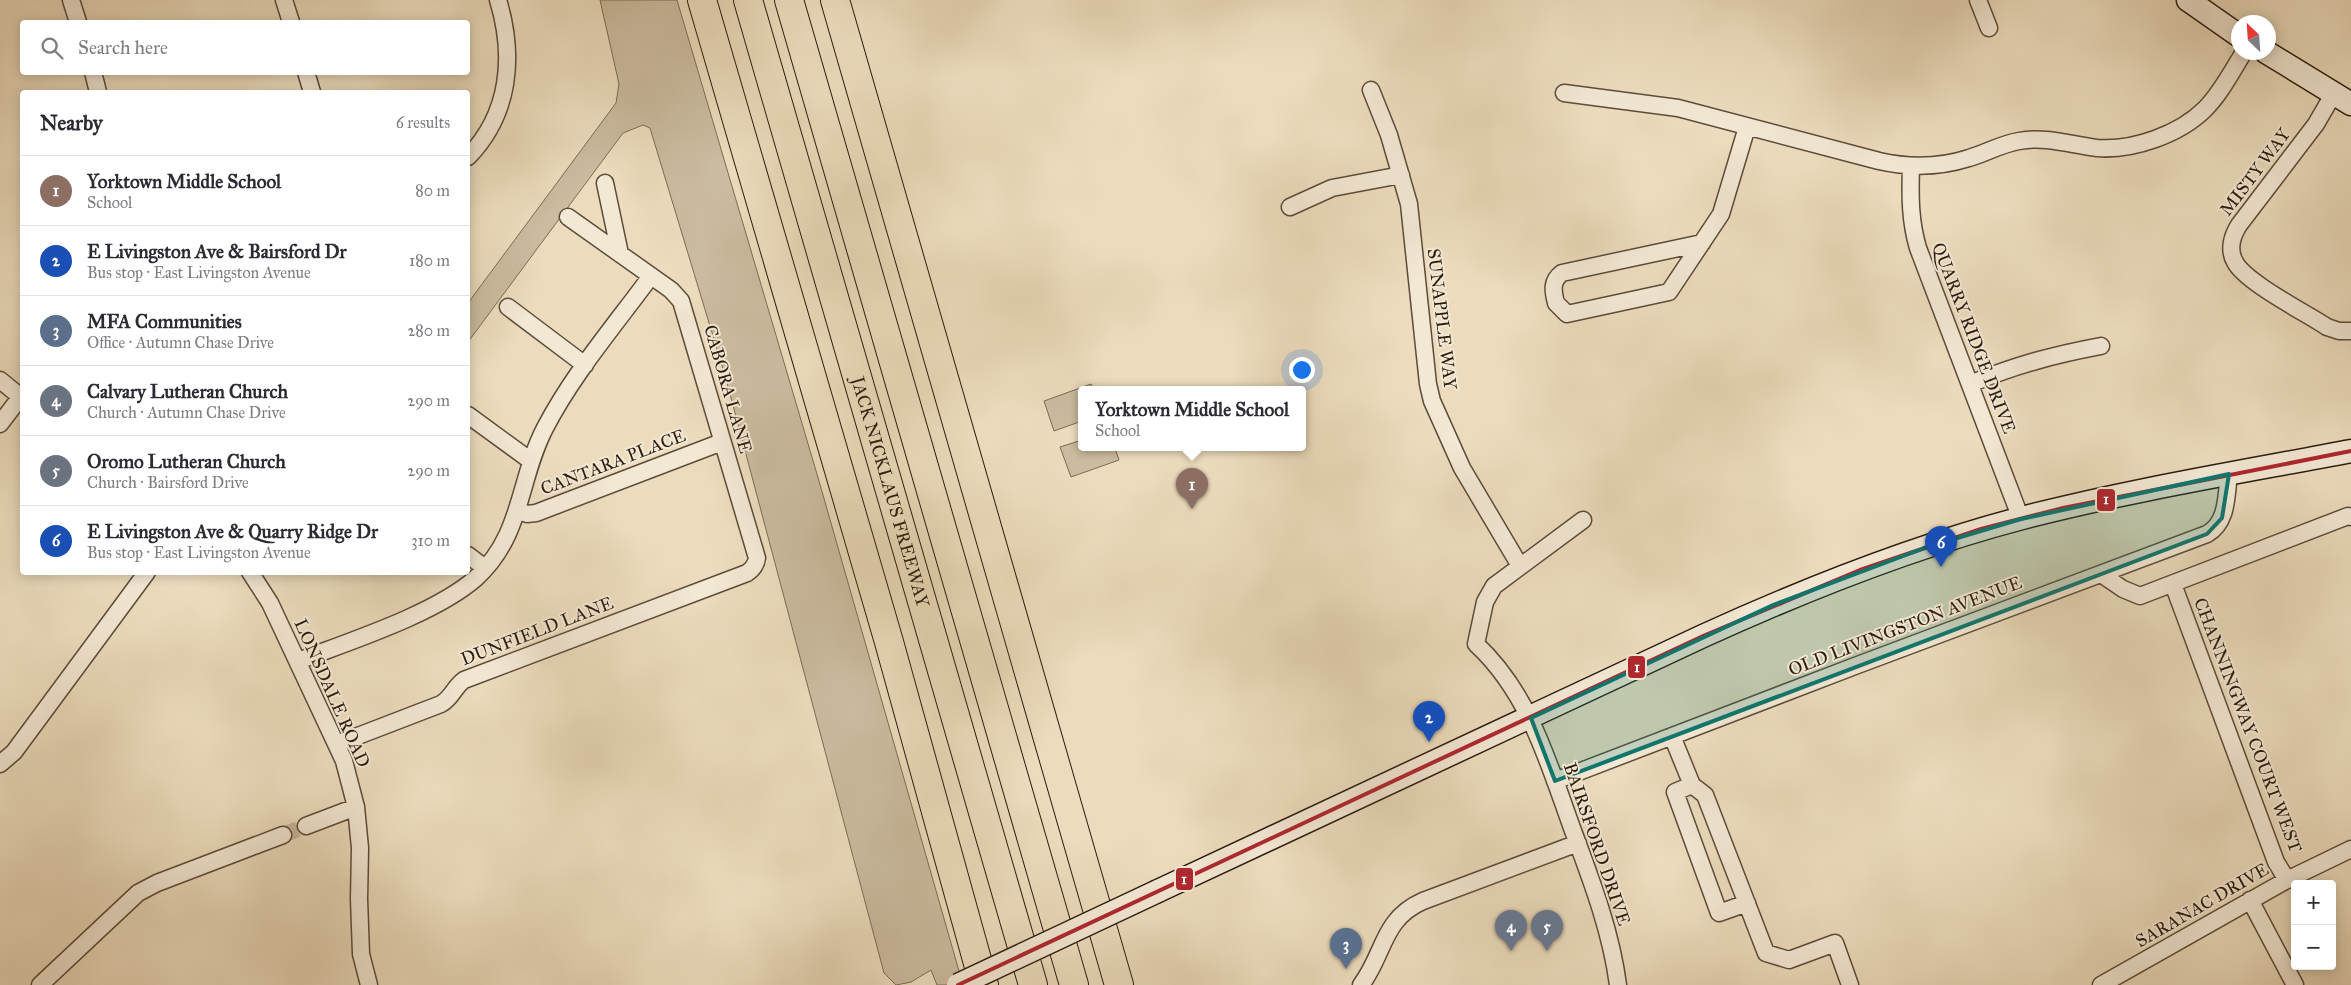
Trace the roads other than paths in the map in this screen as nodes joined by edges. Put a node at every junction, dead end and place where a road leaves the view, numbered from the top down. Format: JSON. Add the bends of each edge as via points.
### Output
{"nodes":[{"id":1,"x":71,"y":0,"type":"edge"},
{"id":2,"x":284,"y":0,"type":"edge"},
{"id":3,"x":498,"y":0,"type":"edge"},
{"id":4,"x":702,"y":0,"type":"edge"},
{"id":5,"x":748,"y":0,"type":"edge"},
{"id":6,"x":789,"y":0,"type":"edge"},
{"id":7,"x":835,"y":0,"type":"edge"},
{"id":8,"x":1978,"y":0,"type":"edge"},
{"id":9,"x":2188,"y":0,"type":"edge"},
{"id":10,"x":77,"y":20,"type":"edge"},
{"id":11,"x":290,"y":20,"type":"edge"},
{"id":12,"x":1989,"y":28,"type":"dead end"},
{"id":13,"x":2231,"y":30,"type":"edge"},
{"id":14,"x":2276,"y":58,"type":"edge"},
{"id":15,"x":2239,"y":60,"type":"edge"},
{"id":16,"x":93,"y":75,"type":"edge"},
{"id":17,"x":307,"y":75,"type":"edge"},
{"id":18,"x":97,"y":90,"type":"edge"},
{"id":19,"x":311,"y":90,"type":"edge"},
{"id":20,"x":1371,"y":90,"type":"dead end"},
{"id":21,"x":1564,"y":93,"type":"dead end"},
{"id":22,"x":2343,"y":99,"type":"edge"},
{"id":23,"x":1747,"y":127,"type":"junction"},
{"id":24,"x":470,"y":155,"type":"edge"},
{"id":25,"x":1911,"y":167,"type":"junction"},
{"id":26,"x":1401,"y":175,"type":"junction"},
{"id":27,"x":605,"y":183,"type":"dead end"},
{"id":28,"x":1290,"y":207,"type":"dead end"},
{"id":29,"x":568,"y":217,"type":"dead end"},
{"id":30,"x":1702,"y":243,"type":"junction"},
{"id":31,"x":620,"y":254,"type":"junction"},
{"id":32,"x":651,"y":276,"type":"junction"},
{"id":33,"x":508,"y":307,"type":"dead end"},
{"id":34,"x":2351,"y":332,"type":"edge"},
{"id":35,"x":2101,"y":346,"type":"dead end"},
{"id":36,"x":585,"y":364,"type":"junction"},
{"id":37,"x":0,"y":380,"type":"edge"},
{"id":38,"x":1970,"y":384,"type":"junction"},
{"id":39,"x":20,"y":395,"type":"edge"},
{"id":40,"x":20,"y":399,"type":"edge"},
{"id":41,"x":470,"y":416,"type":"edge"},
{"id":42,"x":0,"y":424,"type":"edge"},
{"id":43,"x":722,"y":442,"type":"junction"},
{"id":44,"x":2351,"y":451,"type":"edge"},
{"id":45,"x":531,"y":461,"type":"junction"},
{"id":46,"x":2229,"y":474,"type":"junction"},
{"id":47,"x":518,"y":511,"type":"junction"},
{"id":48,"x":2350,"y":517,"type":"edge"},
{"id":49,"x":2021,"y":519,"type":"junction"},
{"id":50,"x":1583,"y":520,"type":"dead end"},
{"id":51,"x":470,"y":557,"type":"edge"},
{"id":52,"x":756,"y":562,"type":"joint"},
{"id":53,"x":1520,"y":566,"type":"junction"},
{"id":54,"x":485,"y":568,"type":"junction"},
{"id":55,"x":2101,"y":574,"type":"junction"},
{"id":56,"x":145,"y":575,"type":"edge"},
{"id":57,"x":252,"y":575,"type":"edge"},
{"id":58,"x":2173,"y":584,"type":"junction"},
{"id":59,"x":298,"y":661,"type":"junction"},
{"id":60,"x":1531,"y":718,"type":"junction"},
{"id":61,"x":1672,"y":736,"type":"junction"},
{"id":62,"x":338,"y":744,"type":"junction"},
{"id":63,"x":0,"y":764,"type":"edge"},
{"id":64,"x":1555,"y":781,"type":"junction"},
{"id":65,"x":1692,"y":785,"type":"junction"},
{"id":66,"x":356,"y":807,"type":"junction"},
{"id":67,"x":306,"y":826,"type":"tunnel mouth"},
{"id":68,"x":283,"y":835,"type":"tunnel mouth"},
{"id":69,"x":1578,"y":843,"type":"junction"},
{"id":70,"x":2351,"y":849,"type":"edge"},
{"id":71,"x":2287,"y":880,"type":"junction"},
{"id":72,"x":2250,"y":900,"type":"junction"},
{"id":73,"x":1747,"y":903,"type":"junction"},
{"id":74,"x":40,"y":985,"type":"edge"},
{"id":75,"x":369,"y":985,"type":"edge"},
{"id":76,"x":958,"y":985,"type":"edge"},
{"id":77,"x":984,"y":985,"type":"edge"},
{"id":78,"x":1033,"y":985,"type":"edge"},
{"id":79,"x":1074,"y":985,"type":"edge"},
{"id":80,"x":1119,"y":985,"type":"edge"},
{"id":81,"x":1361,"y":985,"type":"edge"},
{"id":82,"x":1618,"y":985,"type":"edge"},
{"id":83,"x":1850,"y":985,"type":"edge"},
{"id":84,"x":2101,"y":985,"type":"edge"},
{"id":85,"x":2295,"y":985,"type":"edge"}],
"edges":[{"from":1,"to":10,"type":"street"},
{"from":2,"to":11,"type":"street"},
{"from":3,"to":24,"type":"street","via":[[506,35],[507,75],[495,118]]},
{"from":4,"to":77,"type":"highway"},
{"from":5,"to":78,"type":"highway","name":"JACK NICKLAUS FREEWAY"},
{"from":6,"to":79,"type":"highway"},
{"from":7,"to":80,"type":"highway"},
{"from":8,"to":12,"type":"street"},
{"from":9,"to":13,"type":"main road"},
{"from":14,"to":22,"type":"main road"},
{"from":15,"to":25,"type":"street","via":[[2215,97],[2195,118],[2136,144],[2114,148],[2059,140],[2020,140],[1952,162]]},
{"from":16,"to":18,"type":"street"},
{"from":17,"to":19,"type":"street"},
{"from":20,"to":26,"type":"street","name":"SUNAPPLE WAY"},
{"from":21,"to":23,"type":"street","via":[[1678,108]]},
{"from":22,"to":34,"type":"street","name":"MISTY WAY","via":[[2316,124],[2234,234],[2231,253],[2248,277],[2327,327]]},
{"from":23,"to":25,"type":"street"},
{"from":23,"to":30,"type":"street","via":[[1721,214]]},
{"from":25,"to":38,"type":"street","name":"QUARRY RIDGE DRIVE","via":[[1912,227]]},
{"from":26,"to":28,"type":"street","via":[[1332,188]]},
{"from":26,"to":53,"type":"street","name":"SUNAPPLE WAY","via":[[1409,204],[1432,401],[1462,468]]},
{"from":27,"to":31,"type":"street"},
{"from":29,"to":31,"type":"street","name":"CABORA LANE"},
{"from":30,"to":30,"type":"street","via":[[1669,292],[1567,314],[1556,303],[1554,284],[1562,273]]},
{"from":31,"to":32,"type":"street","name":"CABORA LANE"},
{"from":32,"to":36,"type":"street"},
{"from":32,"to":43,"type":"street","name":"CABORA LANE","via":[[681,301]]},
{"from":33,"to":36,"type":"street"},
{"from":35,"to":38,"type":"street","via":[[2049,355]]},
{"from":36,"to":45,"type":"street","via":[[552,416]]},
{"from":37,"to":39,"type":"street"},
{"from":38,"to":49,"type":"street","name":"QUARRY RIDGE DRIVE"},
{"from":40,"to":42,"type":"street"},
{"from":41,"to":45,"type":"street"},
{"from":43,"to":47,"type":"street","name":"CANTARA PLACE","via":[[536,513]]},
{"from":43,"to":52,"type":"street","name":"CABORA LANE"},
{"from":44,"to":46,"type":"main road"},
{"from":45,"to":47,"type":"street"},
{"from":46,"to":49,"type":"main road","via":[[2118,495]]},
{"from":46,"to":55,"type":"street","name":"OLD LIVINGSTON AVENUE","via":[[2222,518],[2214,530]]},
{"from":47,"to":54,"type":"street","via":[[509,533]]},
{"from":48,"to":58,"type":"street"},
{"from":49,"to":60,"type":"main road","via":[[1918,550],[1773,605]]},
{"from":50,"to":53,"type":"street"},
{"from":51,"to":54,"type":"street"},
{"from":52,"to":62,"type":"street","name":"DUNFIELD LANE","via":[[748,573],[464,680],[442,704]]},
{"from":53,"to":60,"type":"street","name":"BAIRSFORD DRIVE","via":[[1494,586],[1485,602],[1476,644],[1502,671]]},
{"from":54,"to":59,"type":"street","via":[[456,593],[434,604]]},
{"from":55,"to":58,"type":"street","via":[[2140,596]]},
{"from":55,"to":61,"type":"street","name":"OLD LIVINGSTON AVENUE"},
{"from":56,"to":63,"type":"street","via":[[14,752]]},
{"from":57,"to":59,"type":"street","name":"LONSDALE ROAD","via":[[270,603]]},
{"from":58,"to":71,"type":"street","name":"CHANNINGWAY COURT WEST","via":[[2276,862]]},
{"from":59,"to":62,"type":"street","name":"LONSDALE ROAD"},
{"from":60,"to":64,"type":"street","name":"BAIRSFORD DRIVE"},
{"from":60,"to":76,"type":"main road","bridge":true},
{"from":61,"to":64,"type":"street","name":"OLD LIVINGSTON AVENUE"},
{"from":61,"to":65,"type":"street"},
{"from":62,"to":66,"type":"street","name":"LONSDALE ROAD"},
{"from":64,"to":69,"type":"street","name":"BAIRSFORD DRIVE"},
{"from":65,"to":73,"type":"street","via":[[1705,795]]},
{"from":65,"to":73,"type":"street","via":[[1675,792],[1720,913]]},
{"from":66,"to":67,"type":"street"},
{"from":66,"to":75,"type":"street","name":"LONSDALE ROAD","via":[[360,848],[361,954]]},
{"from":68,"to":74,"type":"street","via":[[138,893]]},
{"from":69,"to":81,"type":"street","via":[[1404,911],[1392,926]]},
{"from":69,"to":82,"type":"street","name":"BAIRSFORD DRIVE","via":[[1601,910]]},
{"from":70,"to":71,"type":"street","name":"SARANAC DRIVE"},
{"from":71,"to":72,"type":"street","name":"SARANAC DRIVE"},
{"from":72,"to":84,"type":"street","name":"SARANAC DRIVE"},
{"from":72,"to":85,"type":"street"},
{"from":73,"to":83,"type":"street","via":[[1766,953],[1789,960],[1835,943]]}]}
